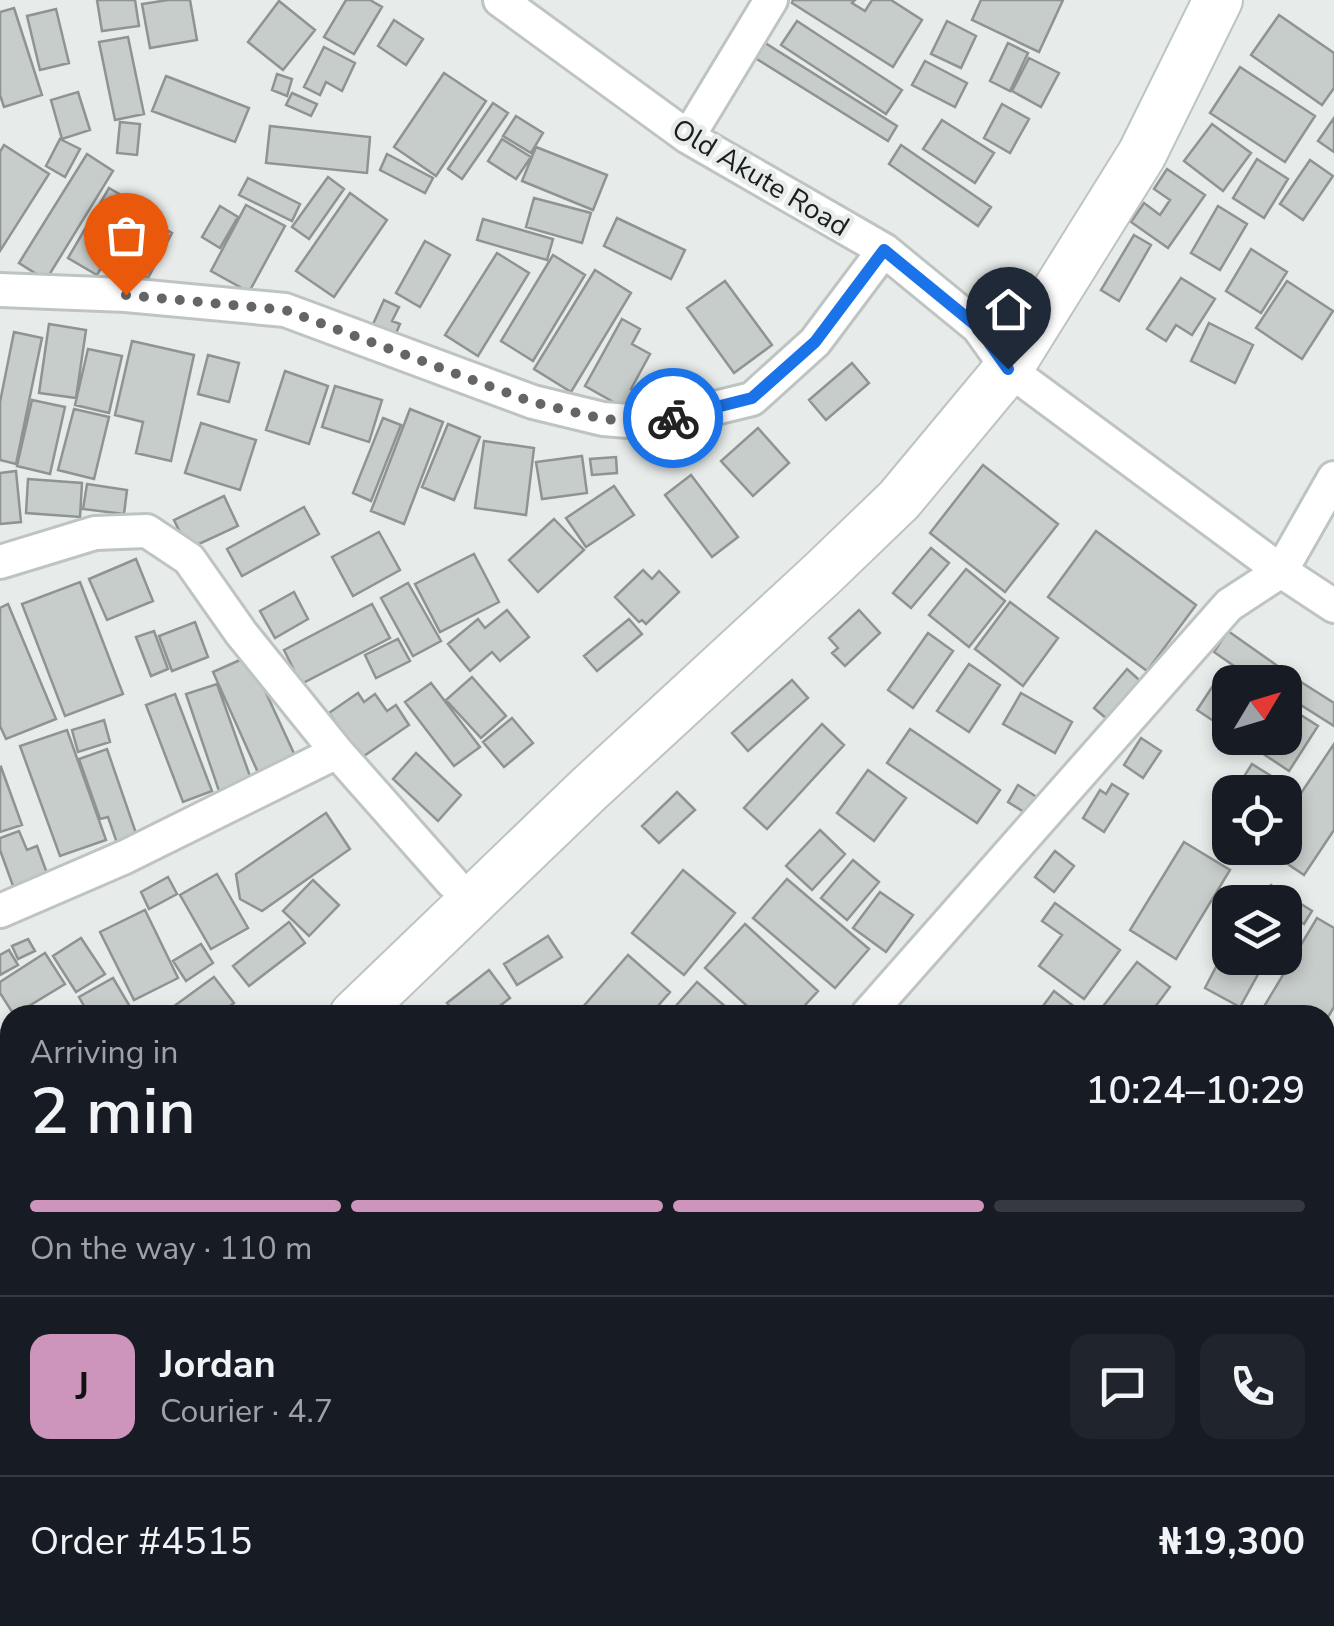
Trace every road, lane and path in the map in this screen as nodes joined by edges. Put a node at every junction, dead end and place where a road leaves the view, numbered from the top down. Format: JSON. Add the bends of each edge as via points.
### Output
{"nodes":[{"id":1,"x":500,"y":0,"type":"edge"},
{"id":2,"x":772,"y":0,"type":"edge"},
{"id":3,"x":1218,"y":0,"type":"edge"},
{"id":4,"x":688,"y":137,"type":"junction"},
{"id":5,"x":884,"y":250,"type":"junction"},
{"id":6,"x":0,"y":290,"type":"edge"},
{"id":7,"x":1008,"y":369,"type":"junction"},
{"id":8,"x":1334,"y":478,"type":"edge"},
{"id":9,"x":0,"y":562,"type":"edge"},
{"id":10,"x":1282,"y":571,"type":"junction"},
{"id":11,"x":1334,"y":606,"type":"edge"},
{"id":12,"x":337,"y":752,"type":"junction"},
{"id":13,"x":452,"y":882,"type":"dead end"},
{"id":14,"x":0,"y":911,"type":"edge"},
{"id":15,"x":364,"y":1005,"type":"edge"},
{"id":16,"x":876,"y":1005,"type":"edge"}],
"edges":[{"from":1,"to":4,"type":"street","name":"Old Akute Road"},
{"from":2,"to":4,"type":"street"},
{"from":3,"to":7,"type":"main road","via":[[1142,154]]},
{"from":4,"to":5,"type":"street","name":"Old Akute Road"},
{"from":5,"to":6,"type":"street","via":[[815,342],[752,398],[654,423],[532,402],[285,310]]},
{"from":5,"to":7,"type":"street","name":"Old Akute Road","via":[[978,327]]},
{"from":7,"to":10,"type":"street","name":"Old Akute Road"},
{"from":7,"to":15,"type":"main road","via":[[899,500]]},
{"from":8,"to":10,"type":"street"},
{"from":9,"to":12,"type":"street","via":[[95,533],[147,531],[189,559]]},
{"from":10,"to":11,"type":"street","name":"Old Akute Road"},
{"from":10,"to":16,"type":"street","via":[[1229,604]]},
{"from":12,"to":13,"type":"street"},
{"from":12,"to":14,"type":"street"}]}
